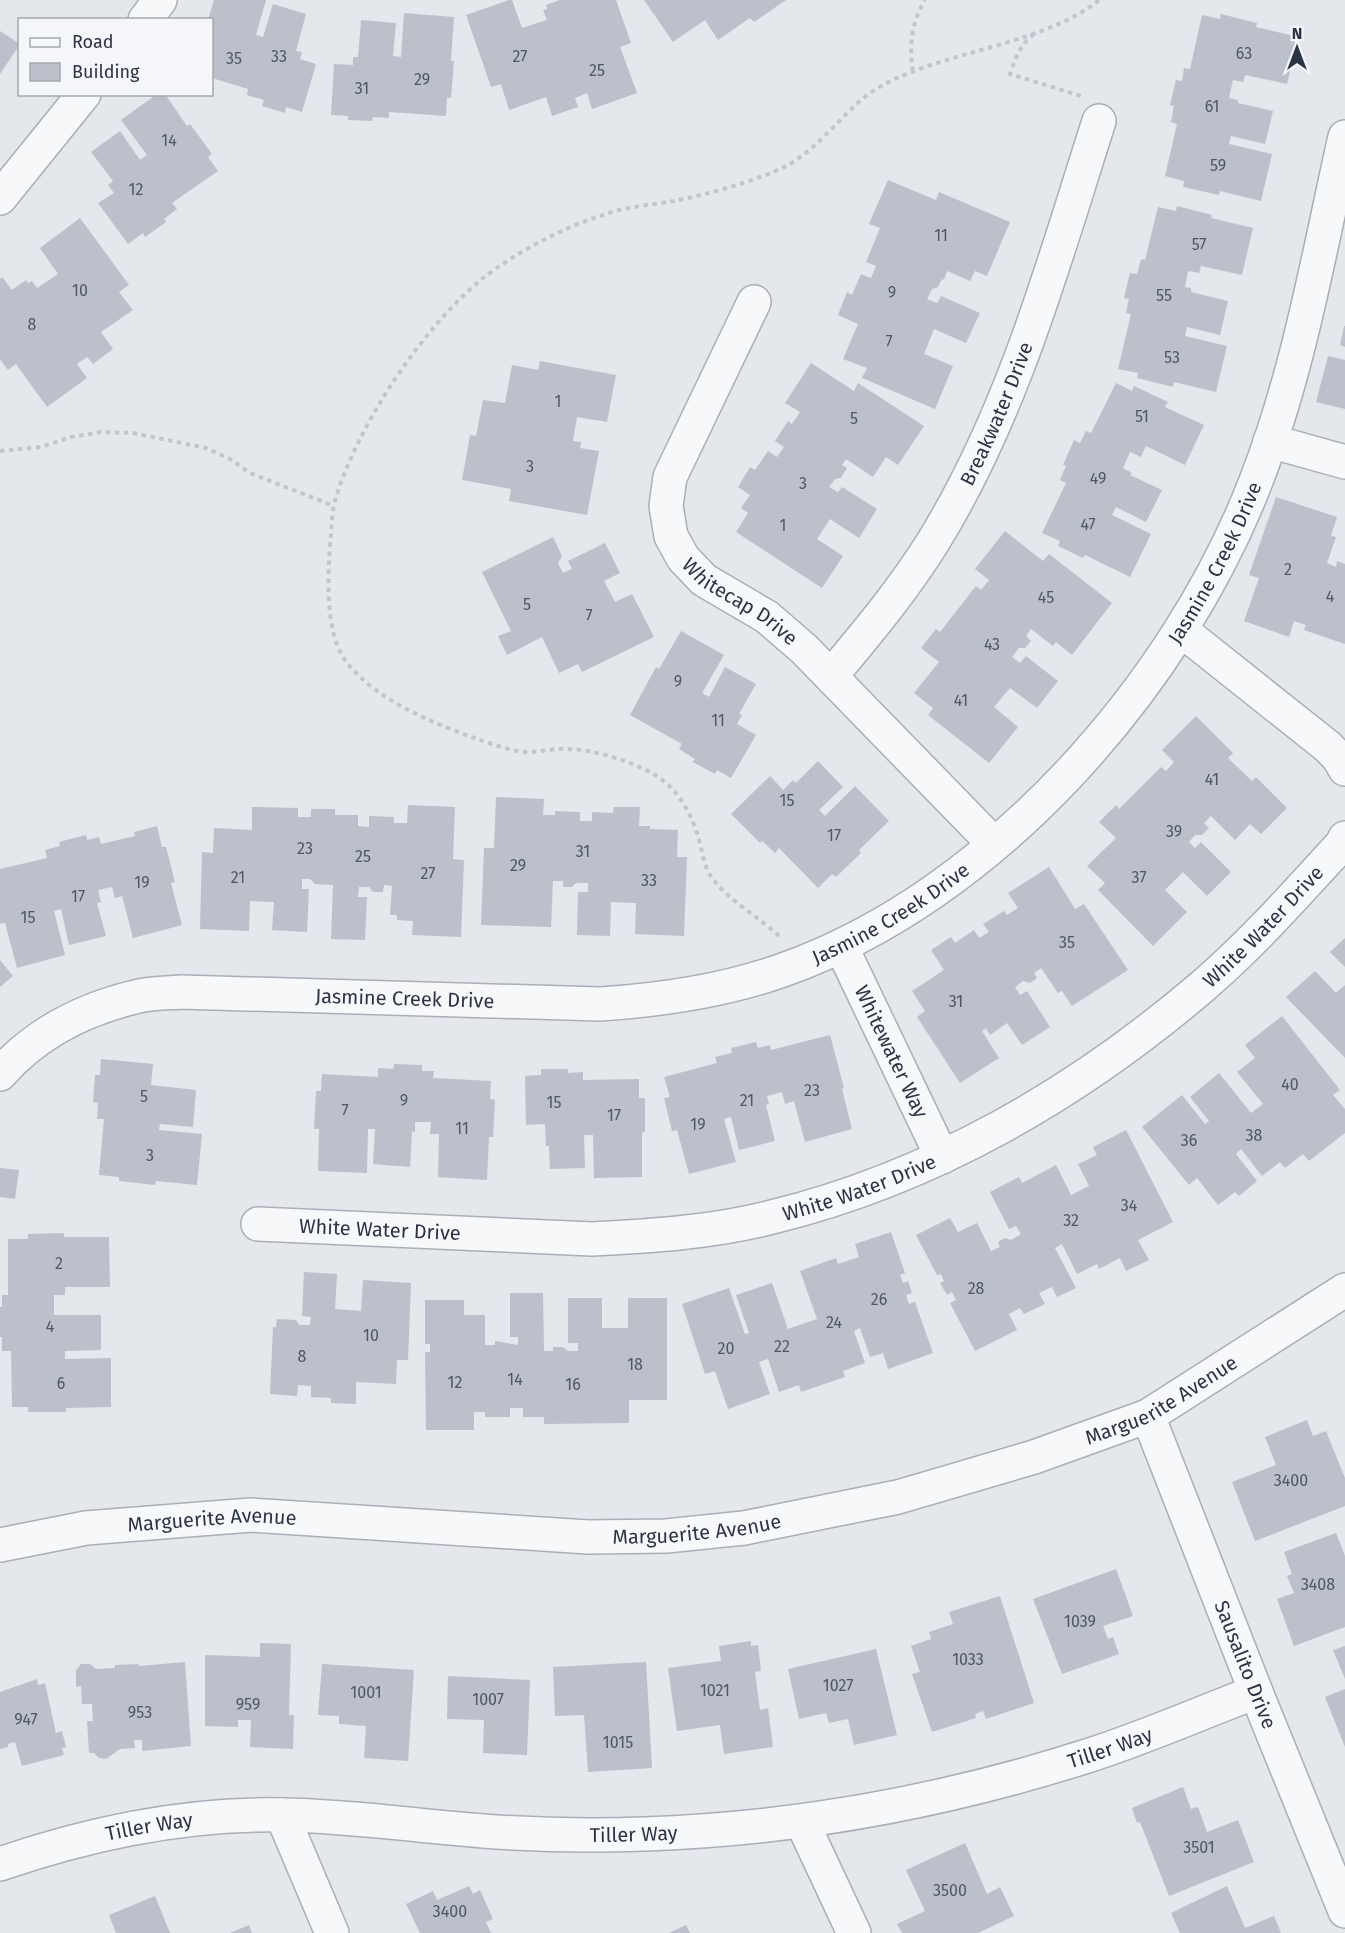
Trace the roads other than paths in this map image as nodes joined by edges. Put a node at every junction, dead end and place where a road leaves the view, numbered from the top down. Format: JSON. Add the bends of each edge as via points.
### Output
{"nodes":[{"id":1,"x":160,"y":0,"type":"edge"},
{"id":2,"x":146,"y":18,"type":"edge"},
{"id":3,"x":82,"y":96,"type":"edge"},
{"id":4,"x":1100,"y":121,"type":"road end"},
{"id":5,"x":1345,"y":137,"type":"edge"},
{"id":6,"x":0,"y":198,"type":"edge"},
{"id":7,"x":754,"y":302,"type":"dead end"},
{"id":8,"x":1270,"y":441,"type":"junction"},
{"id":9,"x":1345,"y":462,"type":"edge"},
{"id":10,"x":1181,"y":630,"type":"junction"},
{"id":11,"x":831,"y":676,"type":"junction"},
{"id":12,"x":1345,"y":769,"type":"edge"},
{"id":13,"x":1345,"y":838,"type":"edge"},
{"id":14,"x":994,"y":844,"type":"junction"},
{"id":15,"x":841,"y":946,"type":"junction"},
{"id":16,"x":0,"y":1074,"type":"edge"},
{"id":17,"x":942,"y":1157,"type":"junction"},
{"id":18,"x":258,"y":1224,"type":"dead end"},
{"id":19,"x":1345,"y":1290,"type":"edge"},
{"id":20,"x":1148,"y":1416,"type":"junction"},
{"id":21,"x":0,"y":1545,"type":"edge"},
{"id":22,"x":1256,"y":1692,"type":"junction"},
{"id":23,"x":282,"y":1815,"type":"junction"},
{"id":24,"x":802,"y":1821,"type":"junction"},
{"id":25,"x":0,"y":1864,"type":"edge"},
{"id":26,"x":1345,"y":1911,"type":"edge"},
{"id":27,"x":332,"y":1933,"type":"edge"},
{"id":28,"x":854,"y":1933,"type":"edge"}],
"edges":[{"from":1,"to":2,"type":"street"},
{"from":3,"to":6,"type":"street"},
{"from":4,"to":11,"type":"street","name":"Breakwater Drive","via":[[1029,339],[985,445],[926,551]]},
{"from":5,"to":8,"type":"street","name":"Jasmine Creek Drive","via":[[1295,354]]},
{"from":7,"to":11,"type":"street","name":"Whitecap Drive","via":[[670,477],[666,506],[672,536],[683,558],[704,580],[767,617]]},
{"from":8,"to":9,"type":"street"},
{"from":8,"to":10,"type":"street","name":"Jasmine Creek Drive","via":[[1231,538]]},
{"from":10,"to":12,"type":"street","via":[[1327,746]]},
{"from":10,"to":14,"type":"street","name":"Jasmine Creek Drive","via":[[1149,679],[1091,749],[1029,814]]},
{"from":11,"to":14,"type":"street","name":"Whitecap Drive"},
{"from":13,"to":17,"type":"street","name":"White Water Drive","via":[[1249,944],[1155,1025],[1052,1097]]},
{"from":14,"to":15,"type":"street","name":"Jasmine Creek Drive","via":[[904,911]]},
{"from":15,"to":16,"type":"street","name":"Jasmine Creek Drive","via":[[723,987],[662,999],[600,1004],[181,992],[140,996],[89,1011],[42,1036]]},
{"from":15,"to":17,"type":"street","name":"Whitewater Way"},
{"from":17,"to":18,"type":"street","name":"White Water Drive","via":[[859,1192],[772,1217],[638,1237],[592,1239]]},
{"from":19,"to":20,"type":"street","name":"Marguerite Avenue"},
{"from":20,"to":21,"type":"street","name":"Marguerite Avenue","via":[[1034,1457],[898,1497],[744,1528],[666,1536],[588,1537],[251,1515],[86,1528]]},
{"from":20,"to":22,"type":"street","name":"Sausalito Drive"},
{"from":22,"to":24,"type":"street","name":"Tiller Way","via":[[1090,1755],[1020,1777],[895,1807]]},
{"from":22,"to":26,"type":"street","name":"Sausalito Drive"},
{"from":23,"to":24,"type":"street","name":"Tiller Way","via":[[562,1835],[698,1832]]},
{"from":23,"to":25,"type":"street","name":"Tiller Way","via":[[186,1821],[101,1835]]},
{"from":23,"to":27,"type":"street"},
{"from":24,"to":28,"type":"street"}]}
